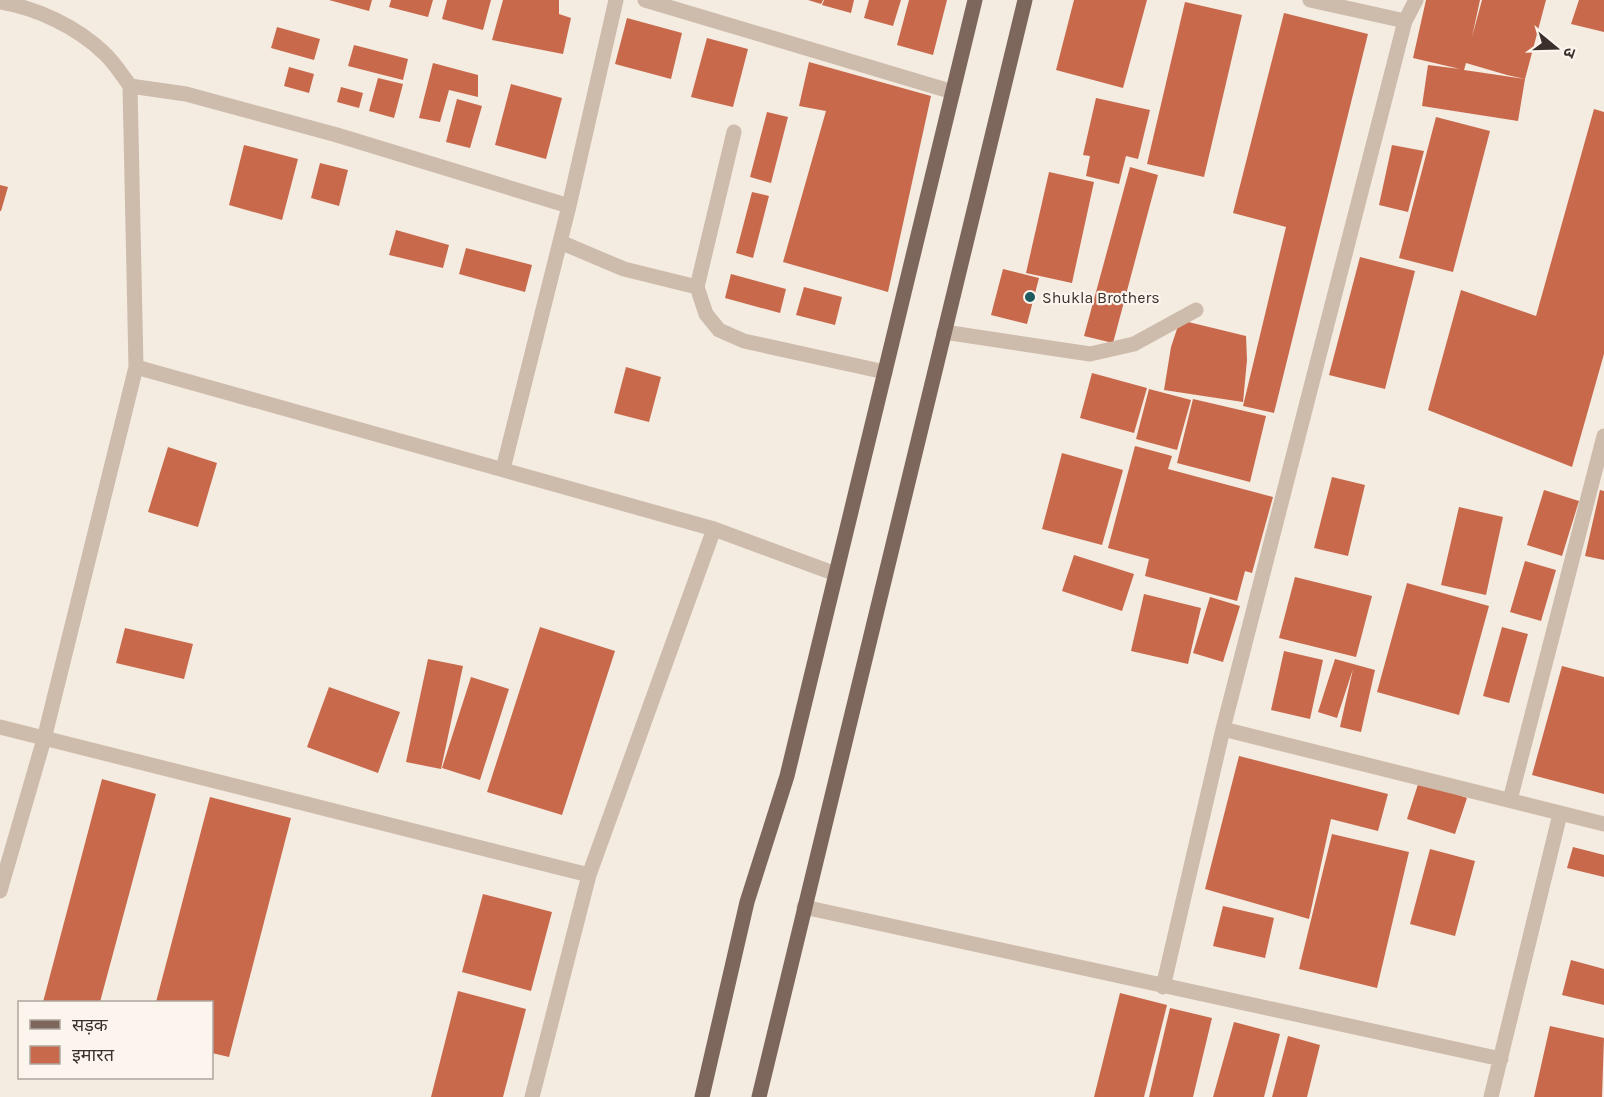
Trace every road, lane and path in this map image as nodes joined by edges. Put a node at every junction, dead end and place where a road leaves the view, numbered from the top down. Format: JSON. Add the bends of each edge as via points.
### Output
{"nodes":[{"id":1,"x":616,"y":0,"type":"edge"},
{"id":2,"x":645,"y":0,"type":"edge"},
{"id":3,"x":975,"y":0,"type":"edge"},
{"id":4,"x":1025,"y":0,"type":"edge"},
{"id":5,"x":1310,"y":0,"type":"edge"},
{"id":6,"x":1416,"y":0,"type":"edge"},
{"id":7,"x":0,"y":2,"type":"edge"},
{"id":8,"x":1405,"y":21,"type":"junction"},
{"id":9,"x":130,"y":86,"type":"junction"},
{"id":10,"x":953,"y":92,"type":"junction"},
{"id":11,"x":734,"y":132,"type":"dead end"},
{"id":12,"x":569,"y":206,"type":"junction"},
{"id":13,"x":560,"y":242,"type":"junction"},
{"id":14,"x":697,"y":287,"type":"junction"},
{"id":15,"x":1196,"y":310,"type":"dead end"},
{"id":16,"x":944,"y":332,"type":"junction"},
{"id":17,"x":136,"y":367,"type":"junction"},
{"id":18,"x":885,"y":372,"type":"junction"},
{"id":19,"x":1604,"y":436,"type":"edge"},
{"id":20,"x":503,"y":469,"type":"junction"},
{"id":21,"x":714,"y":529,"type":"junction"},
{"id":22,"x":836,"y":574,"type":"junction"},
{"id":23,"x":0,"y":727,"type":"edge"},
{"id":24,"x":1223,"y":729,"type":"junction"},
{"id":25,"x":44,"y":739,"type":"junction"},
{"id":26,"x":1510,"y":800,"type":"junction"},
{"id":27,"x":1560,"y":814,"type":"junction"},
{"id":28,"x":1604,"y":824,"type":"edge"},
{"id":29,"x":589,"y":875,"type":"junction"},
{"id":30,"x":0,"y":891,"type":"edge"},
{"id":31,"x":804,"y":907,"type":"junction"},
{"id":32,"x":1163,"y":987,"type":"junction"},
{"id":33,"x":1501,"y":1059,"type":"junction"},
{"id":34,"x":532,"y":1097,"type":"edge"},
{"id":35,"x":702,"y":1097,"type":"edge"},
{"id":36,"x":759,"y":1097,"type":"edge"},
{"id":37,"x":1491,"y":1097,"type":"edge"}],
"edges":[{"from":1,"to":12,"type":"street"},
{"from":2,"to":10,"type":"street"},
{"from":3,"to":10,"type":"main road"},
{"from":4,"to":16,"type":"main road"},
{"from":5,"to":8,"type":"street"},
{"from":6,"to":8,"type":"street"},
{"from":7,"to":9,"type":"street","via":[[15,4],[69,26],[104,53]]},
{"from":8,"to":24,"type":"street"},
{"from":9,"to":12,"type":"street","via":[[186,94],[337,135]]},
{"from":9,"to":17,"type":"street"},
{"from":10,"to":18,"type":"main road"},
{"from":11,"to":14,"type":"street"},
{"from":12,"to":13,"type":"street"},
{"from":13,"to":14,"type":"street","via":[[624,269]]},
{"from":13,"to":20,"type":"street"},
{"from":14,"to":18,"type":"street","via":[[706,314],[719,330],[744,340]]},
{"from":15,"to":16,"type":"street","via":[[1134,344],[1090,354]]},
{"from":16,"to":31,"type":"main road"},
{"from":17,"to":20,"type":"street"},
{"from":17,"to":25,"type":"street"},
{"from":18,"to":22,"type":"main road"},
{"from":19,"to":26,"type":"street"},
{"from":20,"to":21,"type":"street"},
{"from":21,"to":22,"type":"street"},
{"from":21,"to":29,"type":"street"},
{"from":22,"to":35,"type":"main road","via":[[787,776],[747,902]]},
{"from":23,"to":25,"type":"street"},
{"from":24,"to":26,"type":"street"},
{"from":24,"to":32,"type":"street"},
{"from":25,"to":29,"type":"street"},
{"from":25,"to":30,"type":"street"},
{"from":26,"to":27,"type":"street"},
{"from":27,"to":28,"type":"street"},
{"from":27,"to":33,"type":"street"},
{"from":29,"to":34,"type":"street"},
{"from":31,"to":32,"type":"street"},
{"from":31,"to":36,"type":"main road"},
{"from":32,"to":33,"type":"street"},
{"from":33,"to":37,"type":"street"}]}
